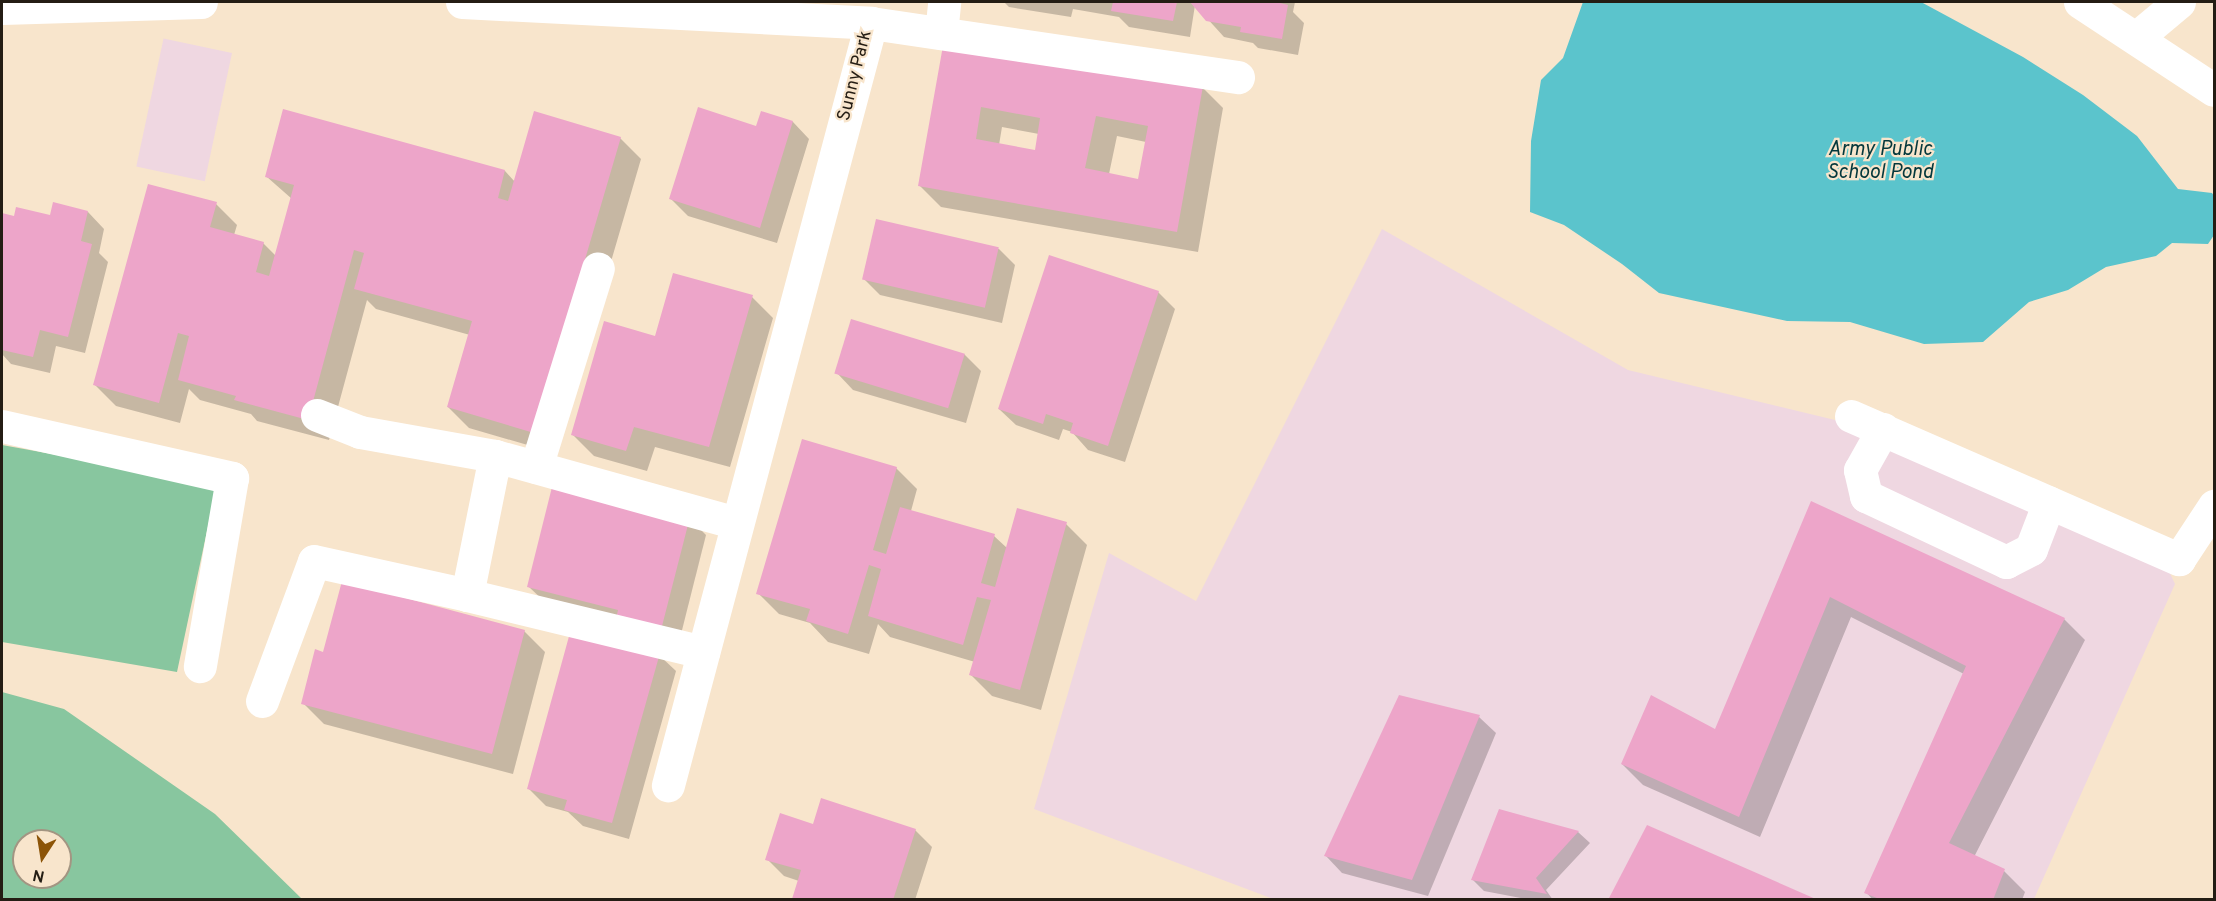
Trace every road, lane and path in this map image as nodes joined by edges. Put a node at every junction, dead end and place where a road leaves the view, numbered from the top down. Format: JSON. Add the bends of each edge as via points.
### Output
{"nodes":[{"id":1,"x":201,"y":2,"type":"edge"},
{"id":2,"x":462,"y":2,"type":"edge"},
{"id":3,"x":2080,"y":2,"type":"edge"},
{"id":4,"x":2179,"y":2,"type":"edge"},
{"id":5,"x":2,"y":8,"type":"edge"},
{"id":6,"x":943,"y":17,"type":"edge"},
{"id":7,"x":871,"y":23,"type":"junction"},
{"id":8,"x":2136,"y":38,"type":"junction"},
{"id":9,"x":1238,"y":77,"type":"dead end"},
{"id":10,"x":2214,"y":90,"type":"edge"},
{"id":11,"x":598,"y":268,"type":"dead end"},
{"id":12,"x":317,"y":415,"type":"dead end"},
{"id":13,"x":1851,"y":416,"type":"dead end"},
{"id":14,"x":2,"y":426,"type":"edge"},
{"id":15,"x":1882,"y":429,"type":"junction"},
{"id":16,"x":495,"y":456,"type":"junction"},
{"id":17,"x":536,"y":467,"type":"junction"},
{"id":18,"x":2049,"y":502,"type":"junction"},
{"id":19,"x":2214,"y":506,"type":"edge"},
{"id":20,"x":737,"y":524,"type":"junction"},
{"id":21,"x":467,"y":595,"type":"junction"},
{"id":22,"x":703,"y":652,"type":"junction"},
{"id":23,"x":200,"y":666,"type":"dead end"},
{"id":24,"x":262,"y":701,"type":"dead end"},
{"id":25,"x":668,"y":785,"type":"dead end"}],
"edges":[{"from":1,"to":5,"type":"street"},
{"from":2,"to":7,"type":"street","name":"Sunny Park"},
{"from":3,"to":8,"type":"street"},
{"from":4,"to":8,"type":"street"},
{"from":6,"to":7,"type":"street"},
{"from":6,"to":9,"type":"street"},
{"from":7,"to":20,"type":"street","name":"Sunny Park"},
{"from":8,"to":10,"type":"street"},
{"from":11,"to":17,"type":"street"},
{"from":12,"to":16,"type":"street","via":[[360,432]]},
{"from":13,"to":15,"type":"street"},
{"from":14,"to":23,"type":"street","via":[[232,478]]},
{"from":15,"to":18,"type":"street"},
{"from":15,"to":18,"type":"street","via":[[1860,470],[1866,496],[2006,562],[2031,549]]},
{"from":16,"to":17,"type":"street"},
{"from":16,"to":21,"type":"street"},
{"from":17,"to":20,"type":"street"},
{"from":18,"to":19,"type":"street","via":[[2179,559]]},
{"from":20,"to":22,"type":"street","name":"Sunny Park"},
{"from":21,"to":22,"type":"street"},
{"from":21,"to":24,"type":"street","via":[[314,561]]},
{"from":22,"to":25,"type":"street","name":"Sunny Park"}]}
